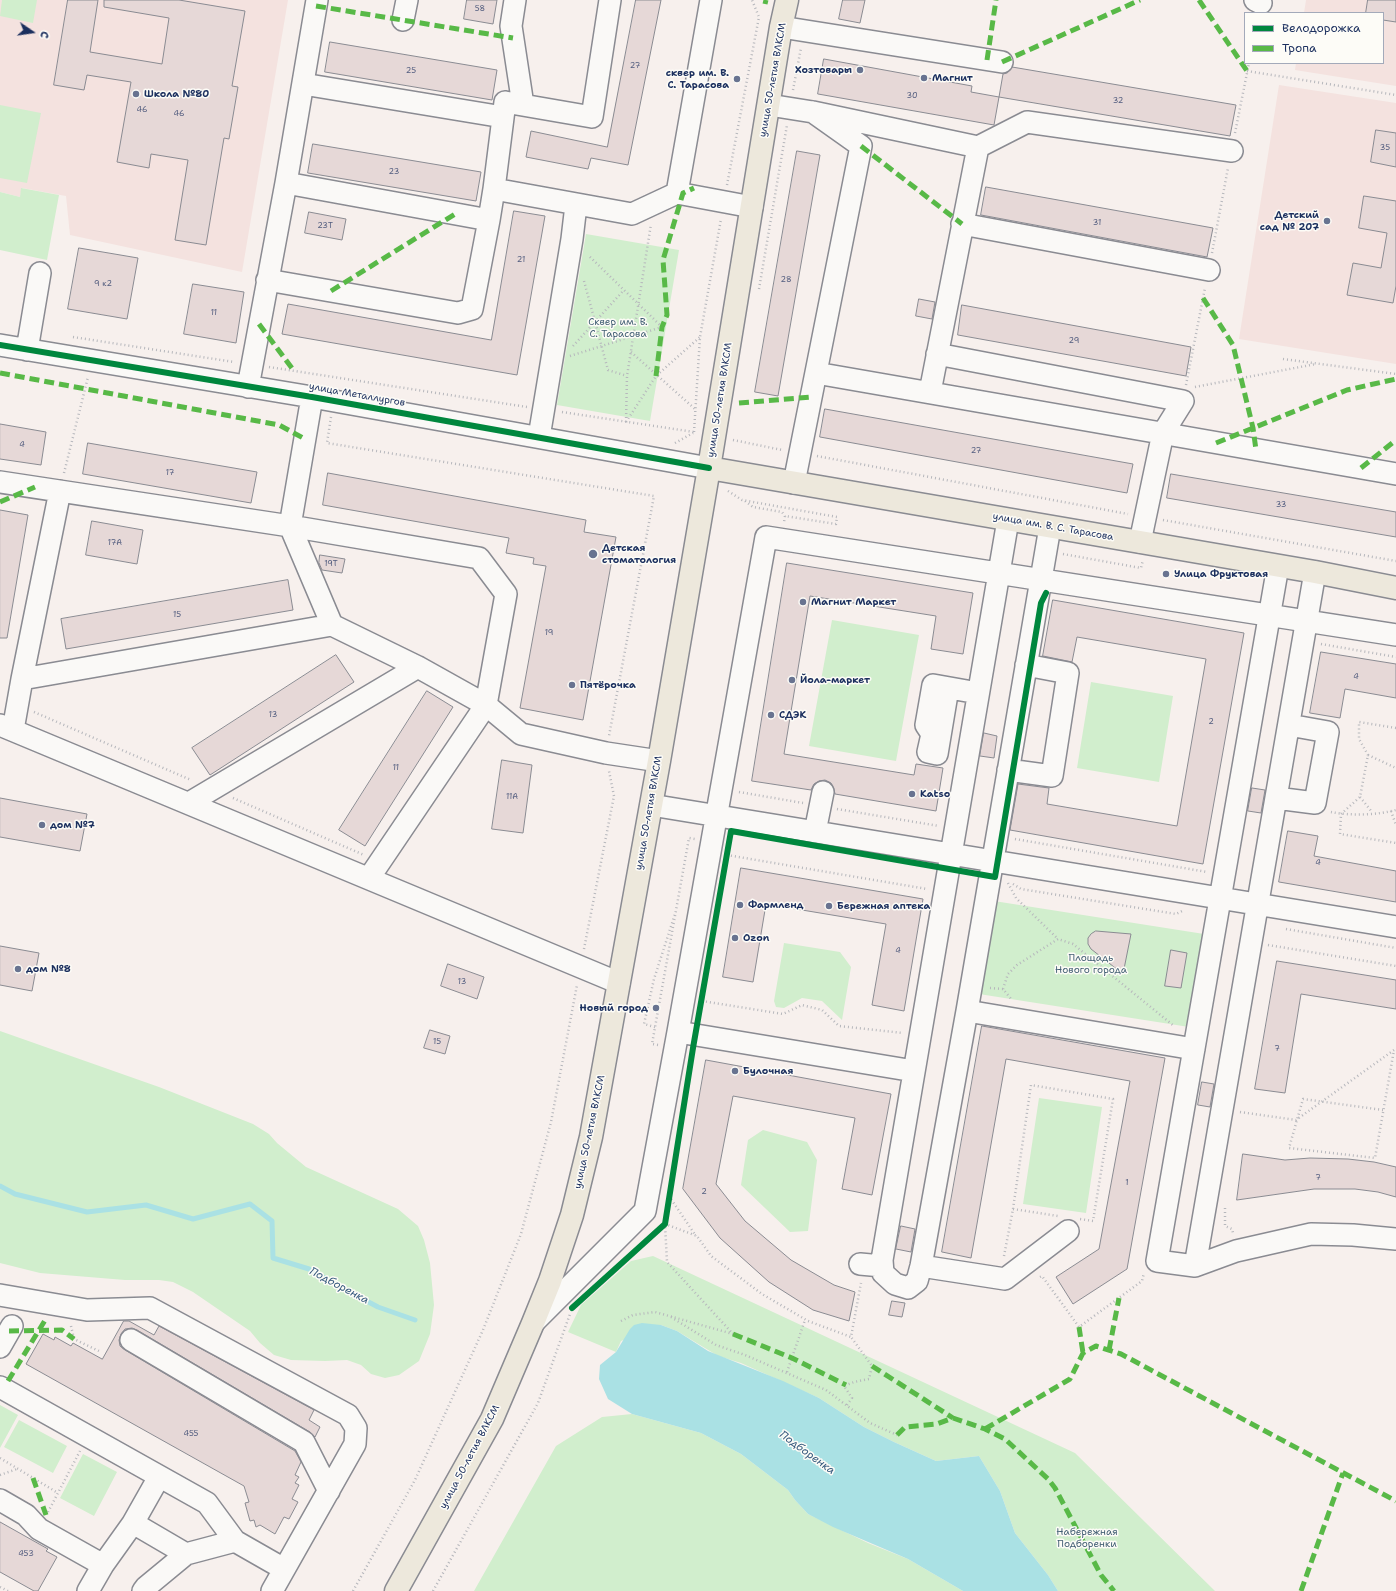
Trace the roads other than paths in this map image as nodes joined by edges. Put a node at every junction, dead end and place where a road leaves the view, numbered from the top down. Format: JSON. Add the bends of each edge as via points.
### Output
{"nodes":[{"id":1,"x":317,"y":0,"type":"edge"},
{"id":2,"x":515,"y":0,"type":"edge"},
{"id":3,"x":610,"y":0,"type":"edge"},
{"id":4,"x":711,"y":0,"type":"edge"},
{"id":5,"x":787,"y":0,"type":"edge"},
{"id":6,"x":781,"y":27,"type":"junction"},
{"id":7,"x":1002,"y":62,"type":"dead end"},
{"id":8,"x":303,"y":84,"type":"junction"},
{"id":9,"x":523,"y":105,"type":"junction"},
{"id":10,"x":769,"y":105,"type":"junction"},
{"id":11,"x":813,"y":112,"type":"junction"},
{"id":12,"x":503,"y":116,"type":"junction"},
{"id":13,"x":978,"y":147,"type":"junction"},
{"id":14,"x":1232,"y":151,"type":"road end"},
{"id":15,"x":286,"y":183,"type":"junction"},
{"id":16,"x":494,"y":189,"type":"junction"},
{"id":17,"x":677,"y":192,"type":"junction"},
{"id":18,"x":576,"y":205,"type":"junction"},
{"id":19,"x":752,"y":207,"type":"junction"},
{"id":20,"x":489,"y":220,"type":"junction"},
{"id":21,"x":962,"y":224,"type":"junction"},
{"id":22,"x":1208,"y":270,"type":"road end"},
{"id":23,"x":40,"y":273,"type":"dead end"},
{"id":24,"x":267,"y":280,"type":"junction"},
{"id":25,"x":0,"y":345,"type":"edge"},
{"id":26,"x":27,"y":350,"type":"junction"},
{"id":27,"x":937,"y":354,"type":"junction"},
{"id":28,"x":816,"y":373,"type":"junction"},
{"id":29,"x":248,"y":387,"type":"junction"},
{"id":30,"x":930,"y":392,"type":"junction"},
{"id":31,"x":312,"y":397,"type":"junction"},
{"id":32,"x":1163,"y":433,"type":"junction"},
{"id":33,"x":539,"y":437,"type":"junction"},
{"id":34,"x":709,"y":468,"type":"junction"},
{"id":35,"x":1396,"y":474,"type":"edge"},
{"id":36,"x":0,"y":482,"type":"edge"},
{"id":37,"x":794,"y":483,"type":"junction"},
{"id":38,"x":60,"y":491,"type":"junction"},
{"id":39,"x":1008,"y":520,"type":"junction"},
{"id":40,"x":290,"y":526,"type":"junction"},
{"id":41,"x":1050,"y":526,"type":"junction"},
{"id":42,"x":1143,"y":543,"type":"junction"},
{"id":43,"x":1278,"y":566,"type":"junction"},
{"id":44,"x":1315,"y":572,"type":"junction"},
{"id":45,"x":999,"y":573,"type":"junction"},
{"id":46,"x":1041,"y":580,"type":"junction"},
{"id":47,"x":1396,"y":588,"type":"edge"},
{"id":48,"x":1270,"y":615,"type":"junction"},
{"id":49,"x":1307,"y":621,"type":"junction"},
{"id":50,"x":332,"y":625,"type":"junction"},
{"id":51,"x":1396,"y":635,"type":"edge"},
{"id":52,"x":1026,"y":666,"type":"junction"},
{"id":53,"x":418,"y":667,"type":"junction"},
{"id":54,"x":22,"y":679,"type":"junction"},
{"id":55,"x":948,"y":688,"type":"dead end"},
{"id":56,"x":978,"y":693,"type":"junction"},
{"id":57,"x":486,"y":705,"type":"junction"},
{"id":58,"x":1289,"y":725,"type":"junction"},
{"id":59,"x":7,"y":728,"type":"edge"},
{"id":60,"x":659,"y":761,"type":"junction"},
{"id":61,"x":1008,"y":770,"type":"junction"},
{"id":62,"x":823,"y":792,"type":"dead end"},
{"id":63,"x":1276,"y":798,"type":"junction"},
{"id":64,"x":189,"y":803,"type":"junction"},
{"id":65,"x":651,"y":805,"type":"junction"},
{"id":66,"x":725,"y":817,"type":"junction"},
{"id":67,"x":815,"y":832,"type":"junction"},
{"id":68,"x":951,"y":854,"type":"junction"},
{"id":69,"x":993,"y":860,"type":"junction"},
{"id":70,"x":369,"y":878,"type":"junction"},
{"id":71,"x":1220,"y":898,"type":"junction"},
{"id":72,"x":1258,"y":904,"type":"junction"},
{"id":73,"x":1396,"y":927,"type":"edge"},
{"id":74,"x":619,"y":983,"type":"junction"},
{"id":75,"x":967,"y":1011,"type":"junction"},
{"id":76,"x":678,"y":1032,"type":"junction"},
{"id":77,"x":1188,"y":1048,"type":"junction"},
{"id":78,"x":914,"y":1071,"type":"junction"},
{"id":79,"x":1070,"y":1222,"type":"road end"},
{"id":80,"x":1396,"y":1239,"type":"edge"},
{"id":81,"x":921,"y":1266,"type":"junction"},
{"id":82,"x":1195,"y":1266,"type":"junction"},
{"id":83,"x":0,"y":1295,"type":"edge"},
{"id":84,"x":533,"y":1323,"type":"junction"},
{"id":85,"x":12,"y":1326,"type":"dead end"},
{"id":86,"x":131,"y":1340,"type":"dead end"},
{"id":87,"x":0,"y":1347,"type":"edge"},
{"id":88,"x":0,"y":1387,"type":"edge"},
{"id":89,"x":159,"y":1477,"type":"junction"},
{"id":90,"x":329,"y":1491,"type":"junction"},
{"id":91,"x":0,"y":1500,"type":"edge"},
{"id":92,"x":132,"y":1523,"type":"junction"},
{"id":93,"x":235,"y":1541,"type":"junction"},
{"id":94,"x":186,"y":1554,"type":"junction"},
{"id":95,"x":103,"y":1565,"type":"junction"},
{"id":96,"x":284,"y":1569,"type":"junction"},
{"id":97,"x":88,"y":1591,"type":"edge"},
{"id":98,"x":143,"y":1591,"type":"edge"},
{"id":99,"x":272,"y":1591,"type":"edge"},
{"id":100,"x":396,"y":1591,"type":"edge"}],
"edges":[{"from":1,"to":8,"type":"street"},
{"from":2,"to":9,"type":"street","via":[[511,26]]},
{"from":3,"to":9,"type":"street","via":[[592,117]]},
{"from":4,"to":17,"type":"street"},
{"from":5,"to":6,"type":"main road","name":"улица 50-летия ВЛКСМ"},
{"from":6,"to":7,"type":"street"},
{"from":6,"to":10,"type":"main road","name":"улица 50-летия ВЛКСМ"},
{"from":8,"to":12,"type":"street"},
{"from":8,"to":15,"type":"street"},
{"from":9,"to":12,"type":"street","via":[[505,102]]},
{"from":10,"to":11,"type":"street"},
{"from":10,"to":19,"type":"main road","name":"улица 50-летия ВЛКСМ"},
{"from":11,"to":13,"type":"street"},
{"from":11,"to":28,"type":"street","via":[[861,146]]},
{"from":12,"to":16,"type":"street"},
{"from":13,"to":14,"type":"street","via":[[1027,122]]},
{"from":13,"to":21,"type":"street"},
{"from":15,"to":20,"type":"street"},
{"from":15,"to":24,"type":"street"},
{"from":16,"to":18,"type":"street"},
{"from":16,"to":20,"type":"street"},
{"from":17,"to":18,"type":"street","via":[[632,214]]},
{"from":17,"to":19,"type":"street"},
{"from":18,"to":33,"type":"street","via":[[556,360]]},
{"from":19,"to":34,"type":"main road","name":"улица 50-летия ВЛКСМ"},
{"from":20,"to":24,"type":"street","via":[[472,309],[458,313]]},
{"from":21,"to":22,"type":"street"},
{"from":21,"to":27,"type":"street"},
{"from":23,"to":26,"type":"street"},
{"from":24,"to":29,"type":"street"},
{"from":25,"to":26,"type":"street","name":"улица Металлургов"},
{"from":26,"to":29,"type":"street","name":"улица Металлургов"},
{"from":27,"to":30,"type":"street"},
{"from":27,"to":32,"type":"street","via":[[1184,395]]},
{"from":28,"to":30,"type":"street"},
{"from":28,"to":37,"type":"street"},
{"from":29,"to":31,"type":"street","name":"улица Металлургов"},
{"from":30,"to":32,"type":"street"},
{"from":31,"to":33,"type":"street","name":"улица Металлургов"},
{"from":31,"to":40,"type":"street"},
{"from":32,"to":35,"type":"street"},
{"from":32,"to":42,"type":"street","via":[[1145,517]]},
{"from":33,"to":34,"type":"street","name":"улица Металлургов"},
{"from":34,"to":37,"type":"main road","name":"улица им. В. С. Тарасова"},
{"from":34,"to":60,"type":"main road","name":"улица 50-летия ВЛКСМ"},
{"from":36,"to":38,"type":"street"},
{"from":37,"to":39,"type":"main road","name":"улица им. В. С. Тарасова"},
{"from":38,"to":40,"type":"street"},
{"from":38,"to":54,"type":"street"},
{"from":39,"to":41,"type":"main road","name":"улица им. В. С. Тарасова"},
{"from":39,"to":45,"type":"street"},
{"from":40,"to":50,"type":"street"},
{"from":40,"to":57,"type":"street","via":[[479,558],[506,594]]},
{"from":41,"to":42,"type":"main road","name":"улица им. В. С. Тарасова"},
{"from":41,"to":46,"type":"street"},
{"from":42,"to":43,"type":"main road","name":"улица им. В. С. Тарасова"},
{"from":43,"to":44,"type":"main road","name":"улица им. В. С. Тарасова"},
{"from":43,"to":48,"type":"street"},
{"from":44,"to":47,"type":"main road","name":"улица им. В. С. Тарасова"},
{"from":44,"to":49,"type":"street"},
{"from":45,"to":46,"type":"street"},
{"from":45,"to":56,"type":"street"},
{"from":45,"to":66,"type":"street","via":[[766,537]]},
{"from":46,"to":48,"type":"street"},
{"from":46,"to":52,"type":"street"},
{"from":48,"to":49,"type":"street"},
{"from":48,"to":71,"type":"street"},
{"from":49,"to":51,"type":"street"},
{"from":49,"to":58,"type":"street"},
{"from":50,"to":53,"type":"street"},
{"from":50,"to":54,"type":"street"},
{"from":52,"to":61,"type":"street"},
{"from":52,"to":61,"type":"street","via":[[1068,673],[1052,776]]},
{"from":53,"to":57,"type":"street"},
{"from":53,"to":64,"type":"street"},
{"from":54,"to":59,"type":"street"},
{"from":55,"to":56,"type":"street"},
{"from":56,"to":68,"type":"street"},
{"from":57,"to":60,"type":"street","via":[[521,734],[606,753]]},
{"from":57,"to":70,"type":"street"},
{"from":58,"to":63,"type":"street"},
{"from":58,"to":63,"type":"street","via":[[1328,732],[1315,803]]},
{"from":59,"to":64,"type":"street"},
{"from":60,"to":65,"type":"main road","name":"улица 50-летия ВЛКСМ"},
{"from":61,"to":69,"type":"street"},
{"from":62,"to":67,"type":"street"},
{"from":63,"to":72,"type":"street"},
{"from":64,"to":70,"type":"street"},
{"from":65,"to":66,"type":"street"},
{"from":65,"to":74,"type":"main road","name":"улица 50-летия ВЛКСМ"},
{"from":66,"to":67,"type":"street"},
{"from":66,"to":76,"type":"street"},
{"from":67,"to":68,"type":"street"},
{"from":68,"to":69,"type":"street"},
{"from":68,"to":78,"type":"street"},
{"from":69,"to":71,"type":"street"},
{"from":69,"to":75,"type":"street"},
{"from":70,"to":74,"type":"street"},
{"from":71,"to":72,"type":"street"},
{"from":71,"to":77,"type":"street"},
{"from":72,"to":73,"type":"street"},
{"from":72,"to":82,"type":"street"},
{"from":74,"to":84,"type":"main road","name":"улица 50-летия ВЛКСМ","via":[[591,1136],[574,1208]]},
{"from":75,"to":77,"type":"street"},
{"from":75,"to":81,"type":"street","via":[[957,1116]]},
{"from":76,"to":78,"type":"street"},
{"from":76,"to":84,"type":"street","via":[[645,1211]]},
{"from":77,"to":82,"type":"street","via":[[1157,1261]]},
{"from":78,"to":81,"type":"street","via":[[882,1260],[869,1265],[895,1284],[908,1288],[917,1281]]},
{"from":79,"to":81,"type":"street","via":[[1005,1279]]},
{"from":80,"to":82,"type":"street","via":[[1311,1234],[1236,1251]]},
{"from":83,"to":90,"type":"street","via":[[87,1310],[150,1308],[348,1415],[356,1428],[356,1444]]},
{"from":84,"to":100,"type":"main road","name":"улица 50-летия ВЛКСМ","via":[[492,1419]]},
{"from":85,"to":87,"type":"street"},
{"from":86,"to":90,"type":"street","via":[[304,1442]]},
{"from":88,"to":89,"type":"street"},
{"from":89,"to":92,"type":"street"},
{"from":89,"to":93,"type":"street","via":[[207,1503]]},
{"from":90,"to":96,"type":"street"},
{"from":91,"to":95,"type":"street","via":[[26,1515],[39,1529]]},
{"from":92,"to":94,"type":"street"},
{"from":92,"to":95,"type":"street"},
{"from":93,"to":94,"type":"street"},
{"from":93,"to":96,"type":"street"},
{"from":94,"to":98,"type":"street"},
{"from":95,"to":97,"type":"street"},
{"from":96,"to":99,"type":"street"}]}
